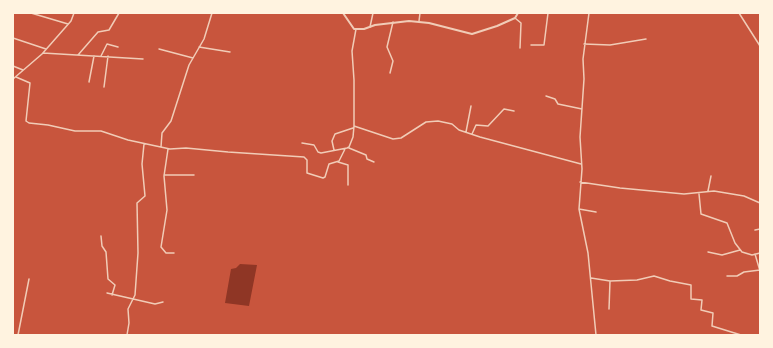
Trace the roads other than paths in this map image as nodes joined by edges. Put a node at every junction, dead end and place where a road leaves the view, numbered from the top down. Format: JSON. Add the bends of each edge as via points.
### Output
{"nodes":[{"id":1,"x":31,"y":13,"type":"edge"},
{"id":2,"x":74,"y":13,"type":"edge"},
{"id":3,"x":119,"y":13,"type":"edge"},
{"id":4,"x":212,"y":13,"type":"edge"},
{"id":5,"x":343,"y":13,"type":"edge"},
{"id":6,"x":373,"y":13,"type":"edge"},
{"id":7,"x":420,"y":13,"type":"edge"},
{"id":8,"x":518,"y":13,"type":"edge"},
{"id":9,"x":548,"y":13,"type":"edge"},
{"id":10,"x":589,"y":13,"type":"edge"},
{"id":11,"x":739,"y":13,"type":"edge"},
{"id":12,"x":514,"y":18,"type":"junction"},
{"id":13,"x":419,"y":21,"type":"junction"},
{"id":14,"x":393,"y":22,"type":"junction"},
{"id":15,"x":68,"y":24,"type":"junction"},
{"id":16,"x":370,"y":27,"type":"junction"},
{"id":17,"x":356,"y":29,"type":"junction"},
{"id":18,"x":13,"y":38,"type":"edge"},
{"id":19,"x":646,"y":39,"type":"dead end"},
{"id":20,"x":584,"y":44,"type":"junction"},
{"id":21,"x":531,"y":45,"type":"dead end"},
{"id":22,"x":760,"y":46,"type":"edge"},
{"id":23,"x":118,"y":47,"type":"dead end"},
{"id":24,"x":202,"y":48,"type":"junction"},
{"id":25,"x":520,"y":48,"type":"dead end"},
{"id":26,"x":46,"y":49,"type":"junction"},
{"id":27,"x":159,"y":49,"type":"dead end"},
{"id":28,"x":230,"y":52,"type":"dead end"},
{"id":29,"x":43,"y":53,"type":"junction"},
{"id":30,"x":78,"y":55,"type":"junction"},
{"id":31,"x":94,"y":56,"type":"junction"},
{"id":32,"x":101,"y":56,"type":"junction"},
{"id":33,"x":108,"y":56,"type":"junction"},
{"id":34,"x":193,"y":58,"type":"junction"},
{"id":35,"x":143,"y":59,"type":"dead end"},
{"id":36,"x":13,"y":66,"type":"edge"},
{"id":37,"x":23,"y":70,"type":"junction"},
{"id":38,"x":390,"y":73,"type":"dead end"},
{"id":39,"x":16,"y":77,"type":"junction"},
{"id":40,"x":13,"y":79,"type":"edge"},
{"id":41,"x":89,"y":82,"type":"dead end"},
{"id":42,"x":104,"y":87,"type":"dead end"},
{"id":43,"x":546,"y":96,"type":"dead end"},
{"id":44,"x":471,"y":106,"type":"dead end"},
{"id":45,"x":582,"y":109,"type":"junction"},
{"id":46,"x":514,"y":111,"type":"dead end"},
{"id":47,"x":353,"y":127,"type":"junction"},
{"id":48,"x":466,"y":132,"type":"junction"},
{"id":49,"x":472,"y":134,"type":"junction"},
{"id":50,"x":302,"y":143,"type":"dead end"},
{"id":51,"x":144,"y":144,"type":"junction"},
{"id":52,"x":161,"y":145,"type":"junction"},
{"id":53,"x":348,"y":148,"type":"junction"},
{"id":54,"x":168,"y":149,"type":"junction"},
{"id":55,"x":345,"y":149,"type":"junction"},
{"id":56,"x":334,"y":151,"type":"junction"},
{"id":57,"x":338,"y":162,"type":"junction"},
{"id":58,"x":374,"y":162,"type":"dead end"},
{"id":59,"x":581,"y":164,"type":"junction"},
{"id":60,"x":164,"y":175,"type":"junction"},
{"id":61,"x":194,"y":175,"type":"dead end"},
{"id":62,"x":711,"y":176,"type":"dead end"},
{"id":63,"x":580,"y":182,"type":"junction"},
{"id":64,"x":348,"y":185,"type":"dead end"},
{"id":65,"x":708,"y":191,"type":"junction"},
{"id":66,"x":699,"y":194,"type":"junction"},
{"id":67,"x":760,"y":204,"type":"edge"},
{"id":68,"x":579,"y":209,"type":"junction"},
{"id":69,"x":596,"y":212,"type":"dead end"},
{"id":70,"x":760,"y":229,"type":"edge"},
{"id":71,"x":755,"y":230,"type":"dead end"},
{"id":72,"x":101,"y":236,"type":"dead end"},
{"id":73,"x":740,"y":250,"type":"junction"},
{"id":74,"x":708,"y":252,"type":"dead end"},
{"id":75,"x":174,"y":253,"type":"dead end"},
{"id":76,"x":760,"y":253,"type":"edge"},
{"id":77,"x":755,"y":254,"type":"junction"},
{"id":78,"x":760,"y":270,"type":"edge"},
{"id":79,"x":727,"y":276,"type":"dead end"},
{"id":80,"x":591,"y":278,"type":"junction"},
{"id":81,"x":29,"y":279,"type":"dead end"},
{"id":82,"x":610,"y":281,"type":"junction"},
{"id":83,"x":107,"y":293,"type":"dead end"},
{"id":84,"x":112,"y":294,"type":"junction"},
{"id":85,"x":133,"y":300,"type":"junction"},
{"id":86,"x":163,"y":302,"type":"dead end"},
{"id":87,"x":609,"y":309,"type":"dead end"},
{"id":88,"x":760,"y":334,"type":"edge"},
{"id":89,"x":18,"y":335,"type":"edge"},
{"id":90,"x":127,"y":335,"type":"edge"},
{"id":91,"x":596,"y":335,"type":"edge"},
{"id":92,"x":741,"y":335,"type":"edge"},
{"id":93,"x":751,"y":335,"type":"edge"}],
"edges":[{"from":1,"to":15,"type":"street"},
{"from":2,"to":15,"type":"street"},
{"from":3,"to":30,"type":"street","via":[[109,30],[98,32]]},
{"from":4,"to":24,"type":"street"},
{"from":5,"to":17,"type":"street"},
{"from":6,"to":16,"type":"street"},
{"from":7,"to":13,"type":"street"},
{"from":8,"to":12,"type":"street"},
{"from":9,"to":21,"type":"street","via":[[544,45]]},
{"from":10,"to":20,"type":"street"},
{"from":11,"to":22,"type":"street"},
{"from":12,"to":13,"type":"street","via":[[472,34]]},
{"from":12,"to":25,"type":"street","via":[[521,23]]},
{"from":13,"to":14,"type":"street"},
{"from":14,"to":16,"type":"street"},
{"from":14,"to":38,"type":"street","via":[[386,48],[392,61]]},
{"from":15,"to":26,"type":"street"},
{"from":16,"to":17,"type":"street"},
{"from":17,"to":47,"type":"street","via":[[352,54],[355,86]]},
{"from":18,"to":26,"type":"street"},
{"from":19,"to":20,"type":"street","via":[[610,46]]},
{"from":20,"to":45,"type":"street"},
{"from":23,"to":32,"type":"street","via":[[107,44]]},
{"from":24,"to":28,"type":"street"},
{"from":24,"to":34,"type":"street"},
{"from":26,"to":29,"type":"street"},
{"from":27,"to":34,"type":"street"},
{"from":29,"to":30,"type":"street"},
{"from":29,"to":37,"type":"street"},
{"from":30,"to":31,"type":"street"},
{"from":31,"to":32,"type":"street"},
{"from":31,"to":41,"type":"street"},
{"from":32,"to":33,"type":"street"},
{"from":33,"to":35,"type":"street"},
{"from":33,"to":42,"type":"street"},
{"from":34,"to":52,"type":"street","via":[[171,121],[162,133]]},
{"from":36,"to":37,"type":"street"},
{"from":37,"to":39,"type":"street"},
{"from":39,"to":40,"type":"street"},
{"from":39,"to":51,"type":"street","via":[[30,83],[26,120],[29,123],[75,131],[101,132]]},
{"from":43,"to":45,"type":"street","via":[[555,99],[558,104]]},
{"from":44,"to":48,"type":"street"},
{"from":45,"to":59,"type":"street"},
{"from":46,"to":49,"type":"street","via":[[504,109],[488,126],[476,125]]},
{"from":47,"to":48,"type":"street","via":[[394,140],[431,121],[452,124]]},
{"from":47,"to":53,"type":"street","via":[[353,137]]},
{"from":47,"to":56,"type":"street","via":[[335,134],[332,141]]},
{"from":48,"to":49,"type":"street"},
{"from":49,"to":59,"type":"street"},
{"from":50,"to":56,"type":"street","via":[[314,145],[319,153]]},
{"from":51,"to":52,"type":"street"},
{"from":51,"to":85,"type":"street","via":[[142,164],[145,196],[136,203],[138,253]]},
{"from":52,"to":54,"type":"street"},
{"from":53,"to":55,"type":"street"},
{"from":53,"to":58,"type":"street","via":[[366,155],[367,159]]},
{"from":54,"to":57,"type":"street","via":[[186,148],[304,157],[307,160],[307,173],[323,178],[329,164]]},
{"from":54,"to":60,"type":"street"},
{"from":55,"to":56,"type":"street"},
{"from":55,"to":57,"type":"street"},
{"from":57,"to":64,"type":"street","via":[[348,165]]},
{"from":59,"to":63,"type":"street"},
{"from":60,"to":61,"type":"street"},
{"from":60,"to":75,"type":"street","via":[[167,210],[161,247],[164,253]]},
{"from":62,"to":65,"type":"street"},
{"from":63,"to":66,"type":"street"},
{"from":63,"to":68,"type":"street"},
{"from":65,"to":66,"type":"street"},
{"from":65,"to":67,"type":"street","via":[[744,196]]},
{"from":66,"to":73,"type":"street","via":[[701,214],[727,223]]},
{"from":68,"to":69,"type":"street"},
{"from":68,"to":80,"type":"street"},
{"from":70,"to":71,"type":"street"},
{"from":72,"to":84,"type":"street","via":[[102,246],[106,252],[108,279],[115,285]]},
{"from":73,"to":74,"type":"street","via":[[723,255]]},
{"from":73,"to":77,"type":"street","via":[[747,254]]},
{"from":76,"to":77,"type":"street"},
{"from":77,"to":78,"type":"street"},
{"from":78,"to":79,"type":"street"},
{"from":80,"to":82,"type":"street"},
{"from":80,"to":91,"type":"street"},
{"from":81,"to":89,"type":"street"},
{"from":82,"to":87,"type":"street"},
{"from":82,"to":92,"type":"street","via":[[637,280],[654,276],[691,285],[691,299],[702,300],[701,310],[713,313],[712,326]]},
{"from":83,"to":84,"type":"street"},
{"from":84,"to":85,"type":"street"},
{"from":85,"to":86,"type":"street","via":[[155,304]]},
{"from":85,"to":90,"type":"street","via":[[128,309]]},
{"from":88,"to":93,"type":"street"}]}
